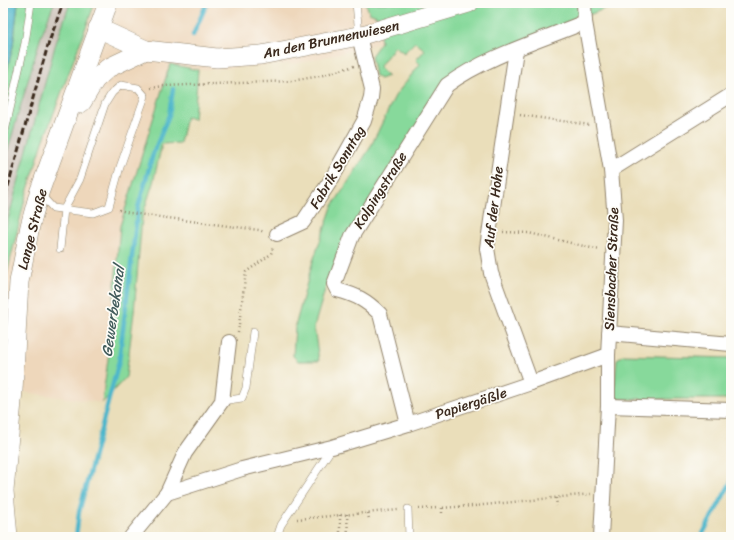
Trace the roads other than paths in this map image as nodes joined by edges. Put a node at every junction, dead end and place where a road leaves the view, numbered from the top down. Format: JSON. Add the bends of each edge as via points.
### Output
{"nodes":[{"id":1,"x":31,"y":3,"type":"edge"},
{"id":2,"x":108,"y":3,"type":"edge"},
{"id":3,"x":356,"y":3,"type":"edge"},
{"id":4,"x":469,"y":3,"type":"edge"},
{"id":5,"x":584,"y":3,"type":"edge"},
{"id":6,"x":585,"y":22,"type":"junction"},
{"id":7,"x":98,"y":28,"type":"junction"},
{"id":8,"x":359,"y":36,"type":"junction"},
{"id":9,"x":146,"y":50,"type":"junction"},
{"id":10,"x":516,"y":50,"type":"junction"},
{"id":11,"x":731,"y":94,"type":"edge"},
{"id":12,"x":69,"y":110,"type":"junction"},
{"id":13,"x":3,"y":140,"type":"edge"},
{"id":14,"x":611,"y":170,"type":"junction"},
{"id":15,"x":39,"y":193,"type":"junction"},
{"id":16,"x":64,"y":209,"type":"junction"},
{"id":17,"x":277,"y":234,"type":"road end"},
{"id":18,"x":60,"y":249,"type":"dead end"},
{"id":19,"x":253,"y":332,"type":"dead end"},
{"id":20,"x":610,"y":333,"type":"junction"},
{"id":21,"x":229,"y":342,"type":"road end"},
{"id":22,"x":731,"y":344,"type":"edge"},
{"id":23,"x":608,"y":355,"type":"junction"},
{"id":24,"x":9,"y":359,"type":"edge"},
{"id":25,"x":531,"y":383,"type":"junction"},
{"id":26,"x":222,"y":400,"type":"junction"},
{"id":27,"x":608,"y":406,"type":"junction"},
{"id":28,"x":731,"y":410,"type":"edge"},
{"id":29,"x":408,"y":424,"type":"junction"},
{"id":30,"x":332,"y":448,"type":"junction"},
{"id":31,"x":167,"y":493,"type":"junction"},
{"id":32,"x":408,"y":510,"type":"road end"},
{"id":33,"x":8,"y":537,"type":"edge"},
{"id":34,"x":130,"y":537,"type":"edge"},
{"id":35,"x":277,"y":537,"type":"edge"},
{"id":36,"x":409,"y":537,"type":"edge"},
{"id":37,"x":601,"y":537,"type":"edge"}],
"edges":[{"from":1,"to":13,"type":"lane","via":[[25,43]]},
{"from":2,"to":7,"type":"street","name":"Lange Straße"},
{"from":3,"to":8,"type":"lane"},
{"from":4,"to":8,"type":"street","name":"An den Brunnenwiesen"},
{"from":5,"to":6,"type":"street","name":"Siensbacher Straße"},
{"from":6,"to":10,"type":"street","name":"Kolpingstraße"},
{"from":6,"to":14,"type":"street","name":"Siensbacher Straße"},
{"from":7,"to":9,"type":"street","name":"An den Brunnenwiesen"},
{"from":7,"to":12,"type":"street","name":"Lange Straße"},
{"from":8,"to":9,"type":"street","name":"An den Brunnenwiesen","via":[[261,55],[217,58]]},
{"from":8,"to":17,"type":"street","name":"Fabrik Sonntag","via":[[372,89],[364,121],[350,149],[303,222]]},
{"from":9,"to":12,"type":"street","via":[[108,68],[95,80],[82,102]]},
{"from":10,"to":25,"type":"street","name":"Auf der Hohe","via":[[487,248],[491,273]]},
{"from":10,"to":29,"type":"street","name":"Kolpingstraße","via":[[460,75],[447,85],[352,236],[334,284],[337,290],[368,302],[380,314]]},
{"from":11,"to":14,"type":"street"},
{"from":12,"to":15,"type":"street","name":"Lange Straße"},
{"from":14,"to":20,"type":"street","name":"Siensbacher Straße","via":[[615,220]]},
{"from":15,"to":16,"type":"lane","via":[[53,208]]},
{"from":15,"to":24,"type":"street","name":"Lange Straße","via":[[19,282]]},
{"from":16,"to":16,"type":"lane","via":[[80,178],[105,104],[121,85],[138,88],[145,96],[109,207],[93,213]]},
{"from":16,"to":18,"type":"lane"},
{"from":19,"to":26,"type":"lane","via":[[246,388],[242,398]]},
{"from":20,"to":22,"type":"street"},
{"from":20,"to":23,"type":"street","name":"Siensbacher Straße"},
{"from":21,"to":26,"type":"street"},
{"from":23,"to":25,"type":"street","name":"Papiergäßle"},
{"from":23,"to":27,"type":"street","name":"Siensbacher Straße"},
{"from":24,"to":33,"type":"street","name":"Lange Straße","via":[[4,491]]},
{"from":25,"to":29,"type":"street","name":"Papiergäßle"},
{"from":26,"to":31,"type":"street","via":[[185,454]]},
{"from":27,"to":28,"type":"street"},
{"from":27,"to":37,"type":"street","name":"Siensbacher Straße"},
{"from":29,"to":30,"type":"street","name":"Papiergäßle"},
{"from":30,"to":31,"type":"street","name":"Papiergäßle","via":[[242,469]]},
{"from":30,"to":35,"type":"lane","via":[[281,525]]},
{"from":31,"to":34,"type":"street"},
{"from":32,"to":36,"type":"lane"}]}
